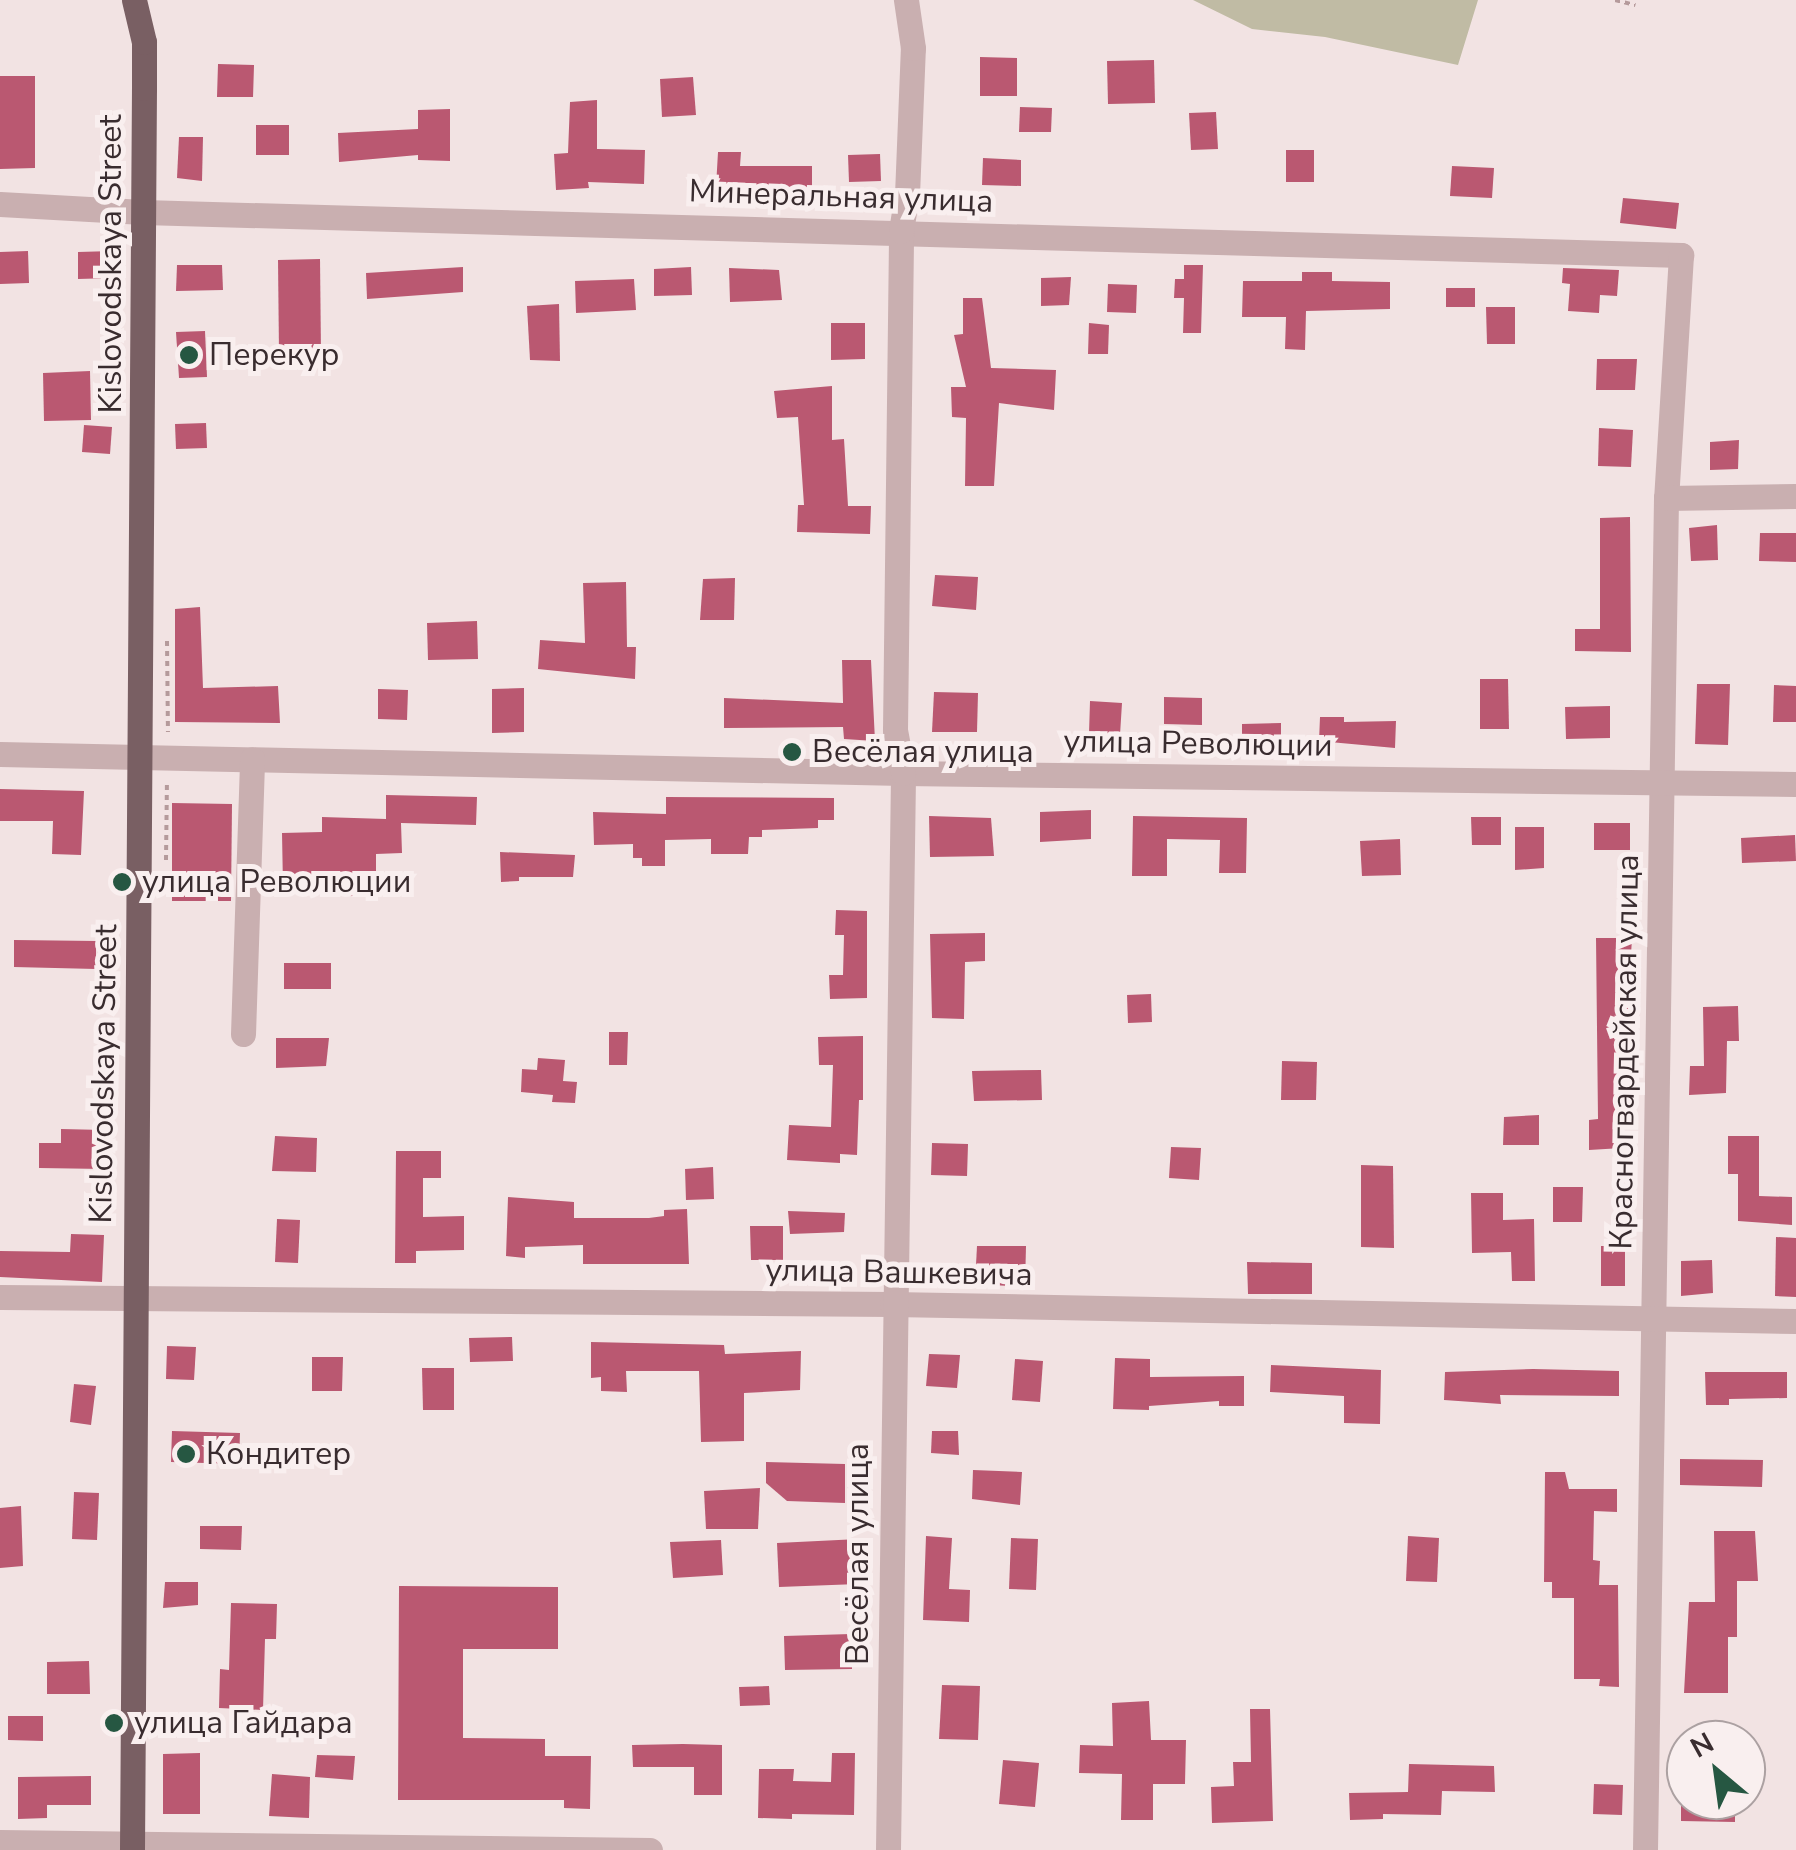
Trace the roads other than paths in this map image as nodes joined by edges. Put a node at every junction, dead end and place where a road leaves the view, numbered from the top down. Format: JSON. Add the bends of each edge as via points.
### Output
{"nodes":[{"id":1,"x":134,"y":0,"type":"edge"},
{"id":2,"x":906,"y":0,"type":"edge"},
{"id":3,"x":0,"y":204,"type":"edge"},
{"id":4,"x":143,"y":212,"type":"junction"},
{"id":5,"x":901,"y":231,"type":"junction"},
{"id":6,"x":1681,"y":256,"type":"joint"},
{"id":7,"x":1796,"y":496,"type":"edge"},
{"id":8,"x":1666,"y":498,"type":"junction"},
{"id":9,"x":0,"y":754,"type":"edge"},
{"id":10,"x":142,"y":755,"type":"junction"},
{"id":11,"x":252,"y":759,"type":"junction"},
{"id":12,"x":903,"y":773,"type":"junction"},
{"id":13,"x":1662,"y":782,"type":"junction"},
{"id":14,"x":1796,"y":784,"type":"edge"},
{"id":15,"x":243,"y":1034,"type":"dead end"},
{"id":16,"x":0,"y":1298,"type":"edge"},
{"id":17,"x":132,"y":1299,"type":"junction"},
{"id":18,"x":892,"y":1304,"type":"junction"},
{"id":19,"x":1654,"y":1320,"type":"junction"},
{"id":20,"x":1796,"y":1321,"type":"edge"},
{"id":21,"x":0,"y":1842,"type":"edge"},
{"id":22,"x":132,"y":1847,"type":"edge"},
{"id":23,"x":650,"y":1850,"type":"edge"},
{"id":24,"x":888,"y":1850,"type":"edge"},
{"id":25,"x":1645,"y":1850,"type":"edge"}],
"edges":[{"from":1,"to":4,"type":"main road","name":"Kislovodskaya Street","via":[[144,42]]},
{"from":2,"to":5,"type":"street","name":"Весёлая улица","via":[[913,48]]},
{"from":3,"to":4,"type":"street","name":"Минеральная улица"},
{"from":4,"to":5,"type":"street","name":"Минеральная улица"},
{"from":4,"to":10,"type":"main road","name":"Kislovodskaya Street"},
{"from":5,"to":6,"type":"street","name":"Минеральная улица"},
{"from":5,"to":12,"type":"street","name":"Весёлая улица","via":[[895,730]]},
{"from":6,"to":8,"type":"street","name":"Красногвардейская улица"},
{"from":7,"to":8,"type":"street"},
{"from":8,"to":13,"type":"street","name":"Красногвардейская улица"},
{"from":9,"to":10,"type":"street","name":"улица Революции"},
{"from":10,"to":11,"type":"street","name":"улица Революции"},
{"from":10,"to":17,"type":"main road","name":"Kislovodskaya Street"},
{"from":11,"to":12,"type":"street","name":"улица Революции"},
{"from":11,"to":15,"type":"street"},
{"from":12,"to":13,"type":"street","name":"улица Революции"},
{"from":12,"to":18,"type":"street","name":"Весёлая улица"},
{"from":13,"to":14,"type":"street","name":"улица Революции"},
{"from":13,"to":19,"type":"street","name":"Красногвардейская улица"},
{"from":16,"to":17,"type":"street","name":"улица Вашкевича"},
{"from":17,"to":18,"type":"street","name":"улица Вашкевича"},
{"from":17,"to":22,"type":"main road","name":"Kislovodskaya Street"},
{"from":18,"to":19,"type":"street","name":"улица Вашкевича"},
{"from":18,"to":24,"type":"street","name":"Весёлая улица"},
{"from":19,"to":20,"type":"street","name":"улица Вашкевича"},
{"from":19,"to":25,"type":"street","name":"Красногвардейская улица"},
{"from":21,"to":22,"type":"street"},
{"from":22,"to":23,"type":"street"}]}
